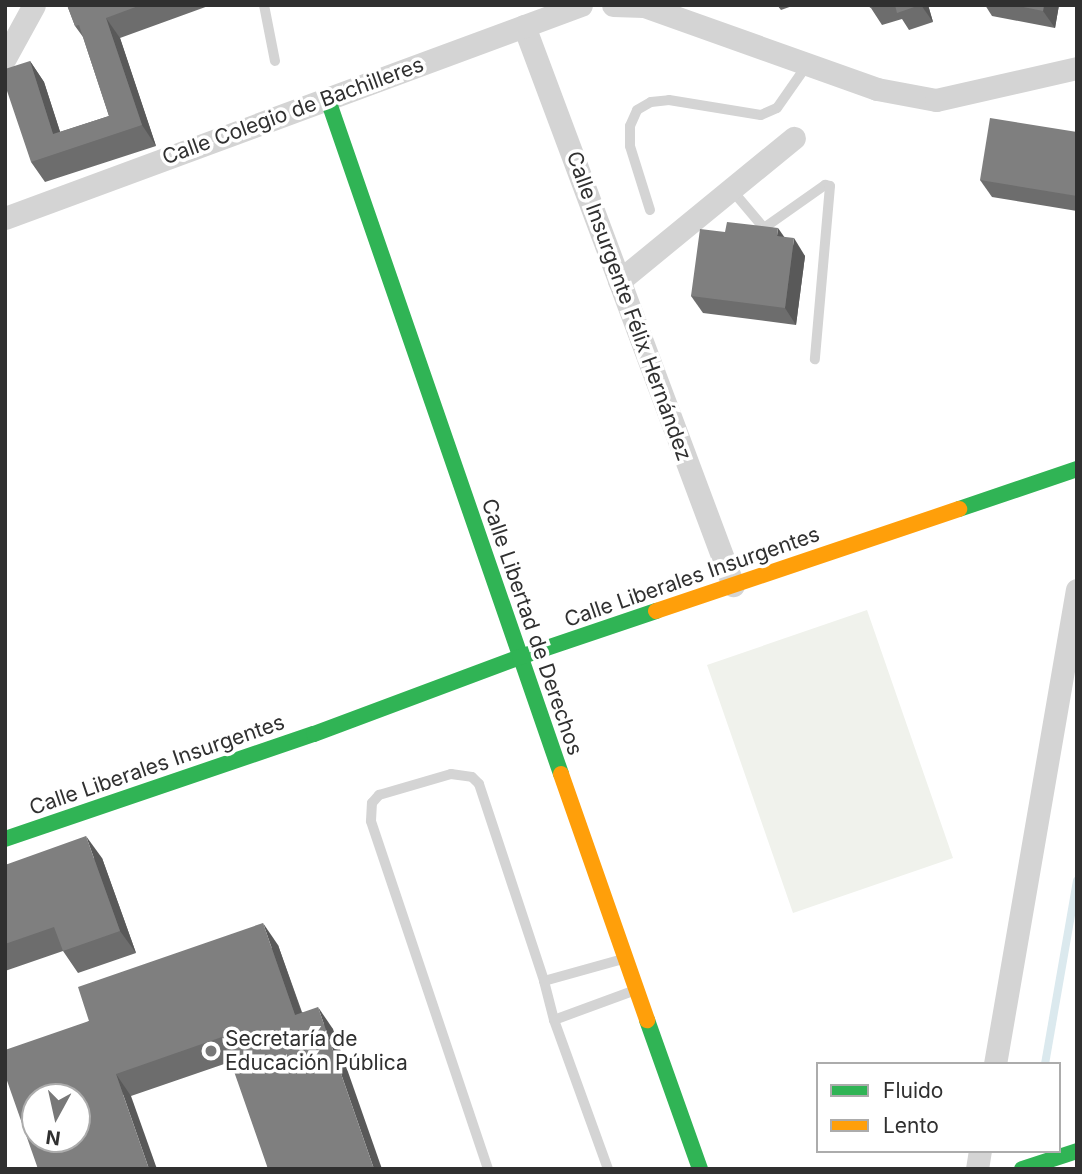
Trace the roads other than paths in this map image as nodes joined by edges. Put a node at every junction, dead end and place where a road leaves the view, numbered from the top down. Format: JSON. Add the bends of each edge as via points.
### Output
{"nodes":[{"id":1,"x":34,"y":5,"type":"edge"},
{"id":2,"x":264,"y":5,"type":"edge"},
{"id":3,"x":581,"y":5,"type":"edge"},
{"id":4,"x":613,"y":5,"type":"edge"},
{"id":5,"x":524,"y":26,"type":"junction"},
{"id":6,"x":5,"y":58,"type":"edge"},
{"id":7,"x":275,"y":61,"type":"dead end"},
{"id":8,"x":807,"y":65,"type":"junction"},
{"id":9,"x":1077,"y":68,"type":"edge"},
{"id":10,"x":327,"y":97,"type":"junction"},
{"id":11,"x":794,"y":138,"type":"dead end"},
{"id":12,"x":731,"y":189,"type":"junction"},
{"id":13,"x":650,"y":210,"type":"dead end"},
{"id":14,"x":5,"y":218,"type":"edge"},
{"id":15,"x":620,"y":281,"type":"junction"},
{"id":16,"x":815,"y":359,"type":"dead end"},
{"id":17,"x":1077,"y":469,"type":"edge"},
{"id":18,"x":733,"y":585,"type":"junction"},
{"id":19,"x":1077,"y":590,"type":"edge"},
{"id":20,"x":520,"y":657,"type":"junction"},
{"id":21,"x":5,"y":839,"type":"edge"},
{"id":22,"x":626,"y":958,"type":"junction"},
{"id":23,"x":544,"y":981,"type":"junction"},
{"id":24,"x":637,"y":990,"type":"junction"},
{"id":25,"x":554,"y":1020,"type":"junction"},
{"id":26,"x":995,"y":1062,"type":"edge"},
{"id":27,"x":1064,"y":1159,"type":"edge"},
{"id":28,"x":488,"y":1169,"type":"edge"},
{"id":29,"x":608,"y":1169,"type":"edge"},
{"id":30,"x":700,"y":1169,"type":"edge"},
{"id":31,"x":1022,"y":1169,"type":"edge"}],
"edges":[{"from":1,"to":6,"type":"street"},
{"from":2,"to":7,"type":"lane"},
{"from":3,"to":5,"type":"street","name":"Calle Colegio de Bachilleres"},
{"from":4,"to":8,"type":"street","via":[[644,6]]},
{"from":5,"to":10,"type":"street","name":"Calle Colegio de Bachilleres"},
{"from":5,"to":15,"type":"street","name":"Calle Insurgente Félix Hernández"},
{"from":8,"to":9,"type":"street","via":[[877,89],[936,100]]},
{"from":8,"to":13,"type":"lane","via":[[777,108],[761,115],[669,100],[637,110],[630,126],[630,146]]},
{"from":10,"to":14,"type":"street","name":"Calle Colegio de Bachilleres"},
{"from":10,"to":20,"type":"street","name":"Calle Libertad de Derechos"},
{"from":11,"to":12,"type":"street"},
{"from":12,"to":15,"type":"street"},
{"from":12,"to":16,"type":"lane","via":[[764,228],[831,186]]},
{"from":15,"to":18,"type":"street","name":"Calle Insurgente Félix Hernández"},
{"from":17,"to":18,"type":"street","name":"Calle Liberales Insurgentes"},
{"from":18,"to":20,"type":"street","name":"Calle Liberales Insurgentes"},
{"from":19,"to":26,"type":"street"},
{"from":20,"to":21,"type":"street","name":"Calle Liberales Insurgentes","via":[[314,734]]},
{"from":20,"to":22,"type":"street","name":"Calle Libertad de Derechos"},
{"from":22,"to":23,"type":"lane"},
{"from":22,"to":24,"type":"street","name":"Calle Libertad de Derechos"},
{"from":23,"to":25,"type":"lane"},
{"from":23,"to":28,"type":"lane","via":[[472,777],[417,782],[379,795],[372,803],[371,821]]},
{"from":24,"to":25,"type":"lane"},
{"from":24,"to":30,"type":"street","name":"Calle Libertad de Derechos"},
{"from":25,"to":29,"type":"lane"},
{"from":27,"to":31,"type":"street"}]}
